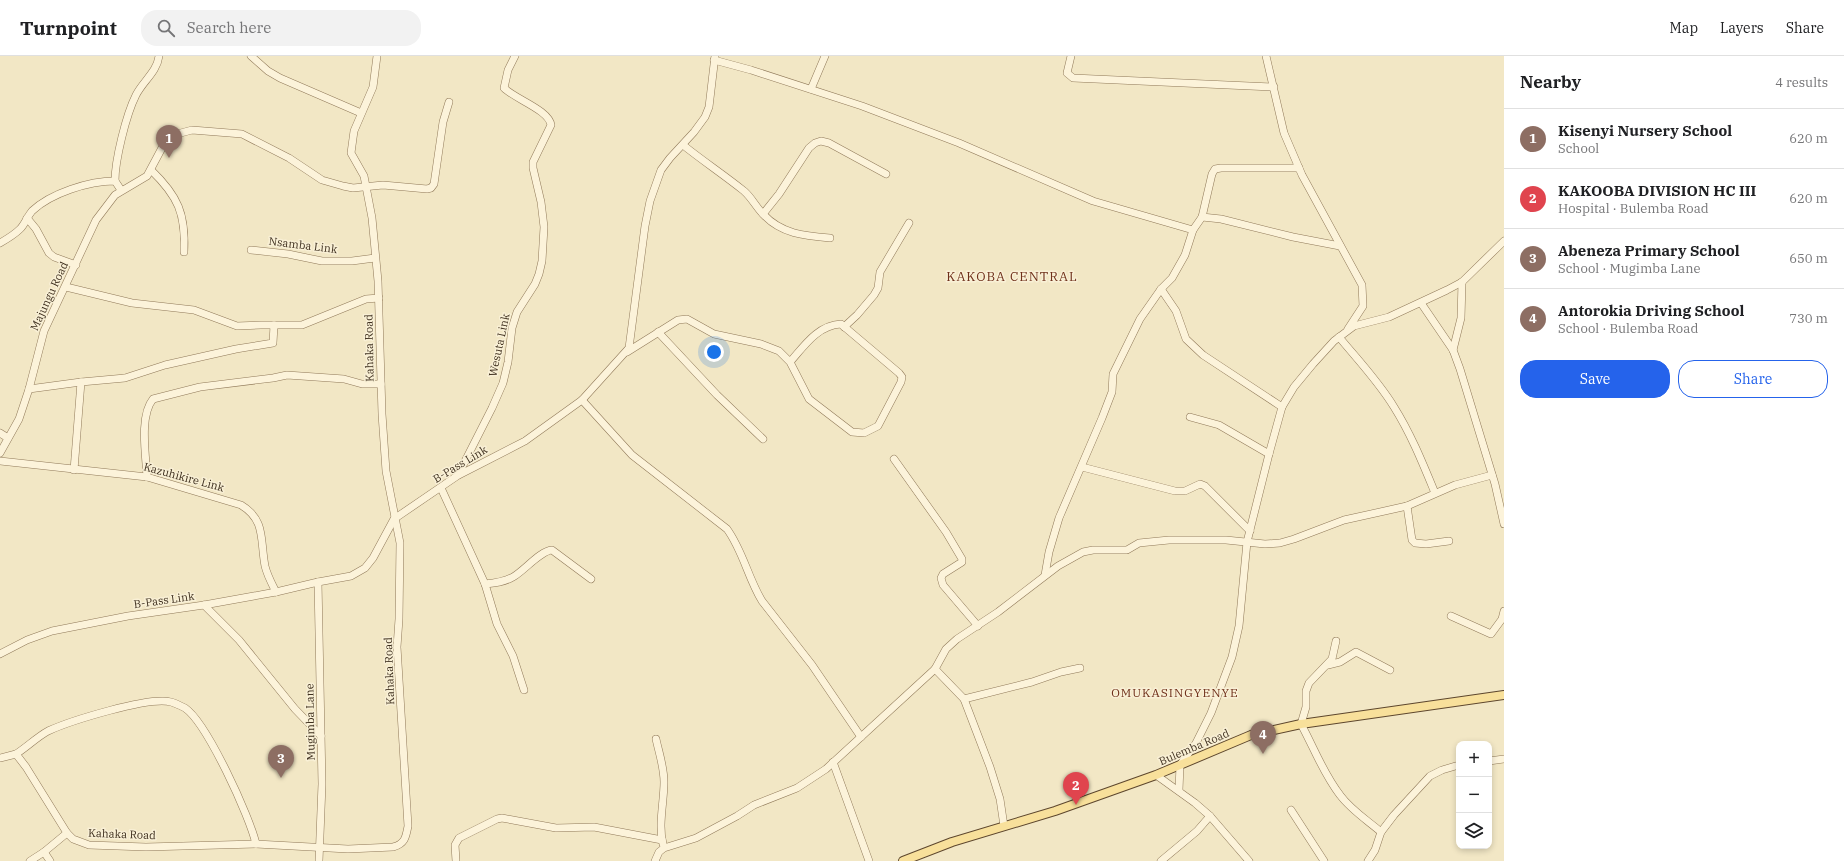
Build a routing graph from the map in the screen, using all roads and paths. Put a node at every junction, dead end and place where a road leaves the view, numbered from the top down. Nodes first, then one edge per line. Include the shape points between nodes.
1 (159, 56) edge
2 (251, 56) edge
3 (377, 56) edge
4 (516, 56) edge
5 (825, 56) edge
6 (1071, 56) edge
7 (1266, 56) edge
8 (714, 58) edge
9 (1274, 87) junction
10 (811, 88) junction
11 (449, 102) dead end
12 (361, 113) junction
13 (683, 145) junction
14 (1300, 168) junction
15 (151, 170) junction
16 (886, 174) dead end
17 (115, 181) junction
18 (367, 186) junction
19 (121, 190) junction
20 (763, 214) junction
21 (1202, 217) junction
22 (27, 218) junction
23 (909, 223) dead end
24 (1193, 230) junction
25 (830, 238) dead end
26 (1504, 241) edge
27 (0, 243) edge
28 (1340, 246) junction
29 (1501, 248) edge
30 (251, 250) dead end
31 (184, 252) dead end
32 (375, 258) junction
33 (76, 265) junction
34 (1462, 282) junction
35 (66, 286) junction
36 (1161, 289) junction
37 (379, 298) junction
38 (1421, 303) junction
39 (274, 325) junction
40 (844, 327) junction
41 (658, 332) junction
42 (1342, 336) junction
43 (1453, 350) junction
44 (626, 352) junction
45 (790, 362) junction
46 (81, 382) junction
47 (381, 384) junction
48 (29, 389) junction
49 (582, 400) junction
50 (1282, 407) junction
51 (1190, 417) dead end
52 (0, 433) edge
53 (8, 438) junction
54 (763, 439) dead end
55 (0, 453) edge
56 (1268, 454) junction
57 (894, 459) dead end
58 (0, 462) edge
59 (1082, 467) junction
60 (74, 470) junction
61 (1492, 475) junction
62 (457, 476) junction
63 (147, 477) junction
64 (441, 488) junction
65 (1435, 493) junction
66 (1407, 506) junction
67 (394, 519) junction
68 (1504, 524) edge
69 (1250, 531) junction
70 (1449, 541) dead end
71 (1247, 542) junction
72 (1045, 575) junction
73 (590, 579) dead end
74 (318, 582) junction
75 (485, 584) junction
76 (276, 592) junction
77 (204, 605) junction
78 (1504, 611) edge
79 (1451, 616) dead end
80 (978, 626) junction
81 (1336, 641) dead end
82 (0, 654) edge
83 (1328, 665) junction
84 (1080, 668) dead end
85 (935, 669) junction
86 (1390, 670) dead end
87 (524, 690) dead end
88 (1504, 695) edge
89 (964, 699) junction
90 (1301, 724) junction
91 (321, 736) junction
92 (862, 736) junction
93 (656, 739) dead end
94 (16, 754) junction
95 (0, 758) edge
96 (1504, 759) edge
97 (1492, 761) edge
98 (833, 762) junction
99 (1180, 765) junction
100 (1456, 766) edge
101 (1156, 775) junction
102 (1179, 790) junction
103 (1291, 810) dead end
104 (1210, 816) junction
105 (1004, 826) junction
106 (1381, 832) junction
107 (67, 833) junction
108 (662, 840) junction
109 (256, 844) junction
110 (320, 847) junction
111 (664, 848) junction
112 (44, 852) junction
113 (30, 861) edge
114 (50, 861) edge
115 (319, 861) edge
116 (456, 861) edge
117 (655, 861) edge
118 (869, 861) edge
119 (902, 861) edge
120 (1161, 861) edge
121 (1249, 861) edge
122 (1324, 861) edge
123 (1368, 861) edge

1 - 17 street via 155,70 136,95 119,152
2 - 12 street via 280,78
3 - 12 street, Kahaka Road via 373,87
4 - 62 street, Wesuta Link via 508,70 504,88 542,112 548,117 551,125 533,162 544,227 542,261 535,284 517,312 503,383
5 - 10 street
6 - 9 street via 1067,73 1073,78
7 - 9 street
8 - 10 street
8 - 13 street, B-Pass Link via 709,107 705,117
9 - 14 street via 1284,133
10 - 24 street via 959,143 1094,201
11 - 18 street via 443,122 432,188
12 - 18 street, Kahaka Road via 354,131 351,153
13 - 20 street via 746,193
13 - 44 street, B-Pass Link via 660,170 650,201 631,339
14 - 21 street via 1215,169
14 - 28 street
15 - 18 street via 163,146 177,134 192,130 232,132 278,152 322,180 353,188
15 - 19 street, Majungu Road via 140,180
15 - 31 street via 167,185 178,206 184,227
16 - 20 street via 821,141 815,143 800,160
17 - 19 street
17 - 22 street via 94,182 74,188 39,207
18 - 32 street, Kahaka Road
19 - 33 street, Majungu Road via 96,220
20 - 25 street via 775,224 800,236
21 - 24 street
21 - 28 street
22 - 27 street via 20,230
22 - 33 street via 49,253
23 - 40 street via 880,272 878,288
24 - 36 street via 1185,255 1172,278
26 - 29 street
28 - 42 street via 1364,293 1363,306
29 - 34 street
30 - 32 street, Nsamba Link via 322,261
32 - 37 street, Kahaka Road
33 - 35 street, Majungu Road
34 - 38 street
34 - 43 street via 1461,318
35 - 39 street via 132,303 194,310 237,326
35 - 48 street, Majungu Road via 44,331
36 - 50 street via 1176,311 1186,339 1198,350
36 - 59 street via 1140,319 1113,374 1112,392
37 - 39 street via 366,299 302,325
37 - 47 street, Kahaka Road
38 - 42 street via 1389,317 1358,324
38 - 43 street
39 - 46 street via 273,343 165,365 125,378
40 - 45 street via 841,324 835,325 810,338
40 - 45 street via 902,377 878,426 872,430 852,432 814,403 804,391
41 - 44 street
41 - 45 street via 678,320 687,319 714,334 772,347 786,356
41 - 54 street via 717,395
42 - 50 street via 1305,374
42 - 65 street via 1394,406
43 - 61 street
44 - 49 street, B-Pass Link
46 - 48 street
46 - 60 street
47 - 63 street via 287,375 200,386 153,399 144,426
47 - 67 street, Kahaka Road via 386,471
48 - 53 street, Majungu Road via 19,419
49 - 62 street, B-Pass Link via 525,441
49 - 92 street via 632,455 728,529 737,542 756,592
50 - 56 street
51 - 56 street via 1219,425
52 - 53 street
53 - 55 street, Majungu Road
56 - 69 street
57 - 80 street via 962,559 962,562 943,574 941,581
58 - 60 street, Kazuhikire Link
59 - 69 street via 1175,491 1186,491 1200,484
59 - 72 street via 1059,518
60 - 63 street, Kazuhikire Link
61 - 65 street
61 - 68 street
62 - 64 street, B-Pass Link
63 - 76 street, Kazuhikire Link via 241,505 251,511 260,530 266,570
64 - 67 street, B-Pass Link
64 - 75 street
65 - 66 street
66 - 70 street via 1412,540 1415,543
66 - 71 street via 1344,520 1294,540 1265,544
67 - 74 street, B-Pass Link via 365,568 351,576
67 - 110 street, Kahaka Road via 400,543 397,647 408,826 406,838 400,845 393,847
69 - 71 street
71 - 72 street via 1169,540 1139,543 1127,550 1093,550 1073,556
71 - 99 street via 1239,626 1232,657 1196,743
72 - 80 street via 1034,586
73 - 75 street via 552,550 508,580
74 - 76 street, B-Pass Link
74 - 91 street, Mugimba Lane
75 - 87 street via 497,624 513,656
76 - 77 street, B-Pass Link
77 - 82 street, B-Pass Link via 52,631
77 - 91 street via 239,640 295,709
78 - 79 street via 1491,634
80 - 85 street via 946,649
81 - 83 street
83 - 86 street via 1340,662 1356,652
83 - 90 street via 1309,683
84 - 89 street
85 - 89 street
85 - 92 street
88 - 90 main road, Bulemba Road
89 - 105 street via 990,767 1000,799
90 - 99 main road, Bulemba Road via 1251,735
90 - 106 street via 1323,769 1340,796
91 - 110 street, Mugimba Lane
92 - 98 street
93 - 108 street via 664,781
94 - 95 street
94 - 107 street, Kahaka Road
94 - 109 street via 47,732 64,724 141,703 157,700 172,702 186,708 200,725 227,773 253,829
96 - 97 street
98 - 111 street via 797,788 754,805 696,838
98 - 118 street
99 - 101 main road, Bulemba Road
99 - 102 street
100 - 106 street via 1430,776
101 - 102 street
101 - 105 main road, Bulemba Road
102 - 104 street
103 - 122 street
104 - 120 street
104 - 121 street
105 - 119 main road, Bulemba Road
106 - 123 street
107 - 109 street, Kahaka Road via 89,845 146,847
107 - 112 street
108 - 111 street
108 - 116 street via 594,827 556,828 497,819 459,838 455,845
109 - 110 street, Kahaka Road
110 - 115 street, Mugimba Lane
111 - 117 street
112 - 113 street
112 - 114 street

